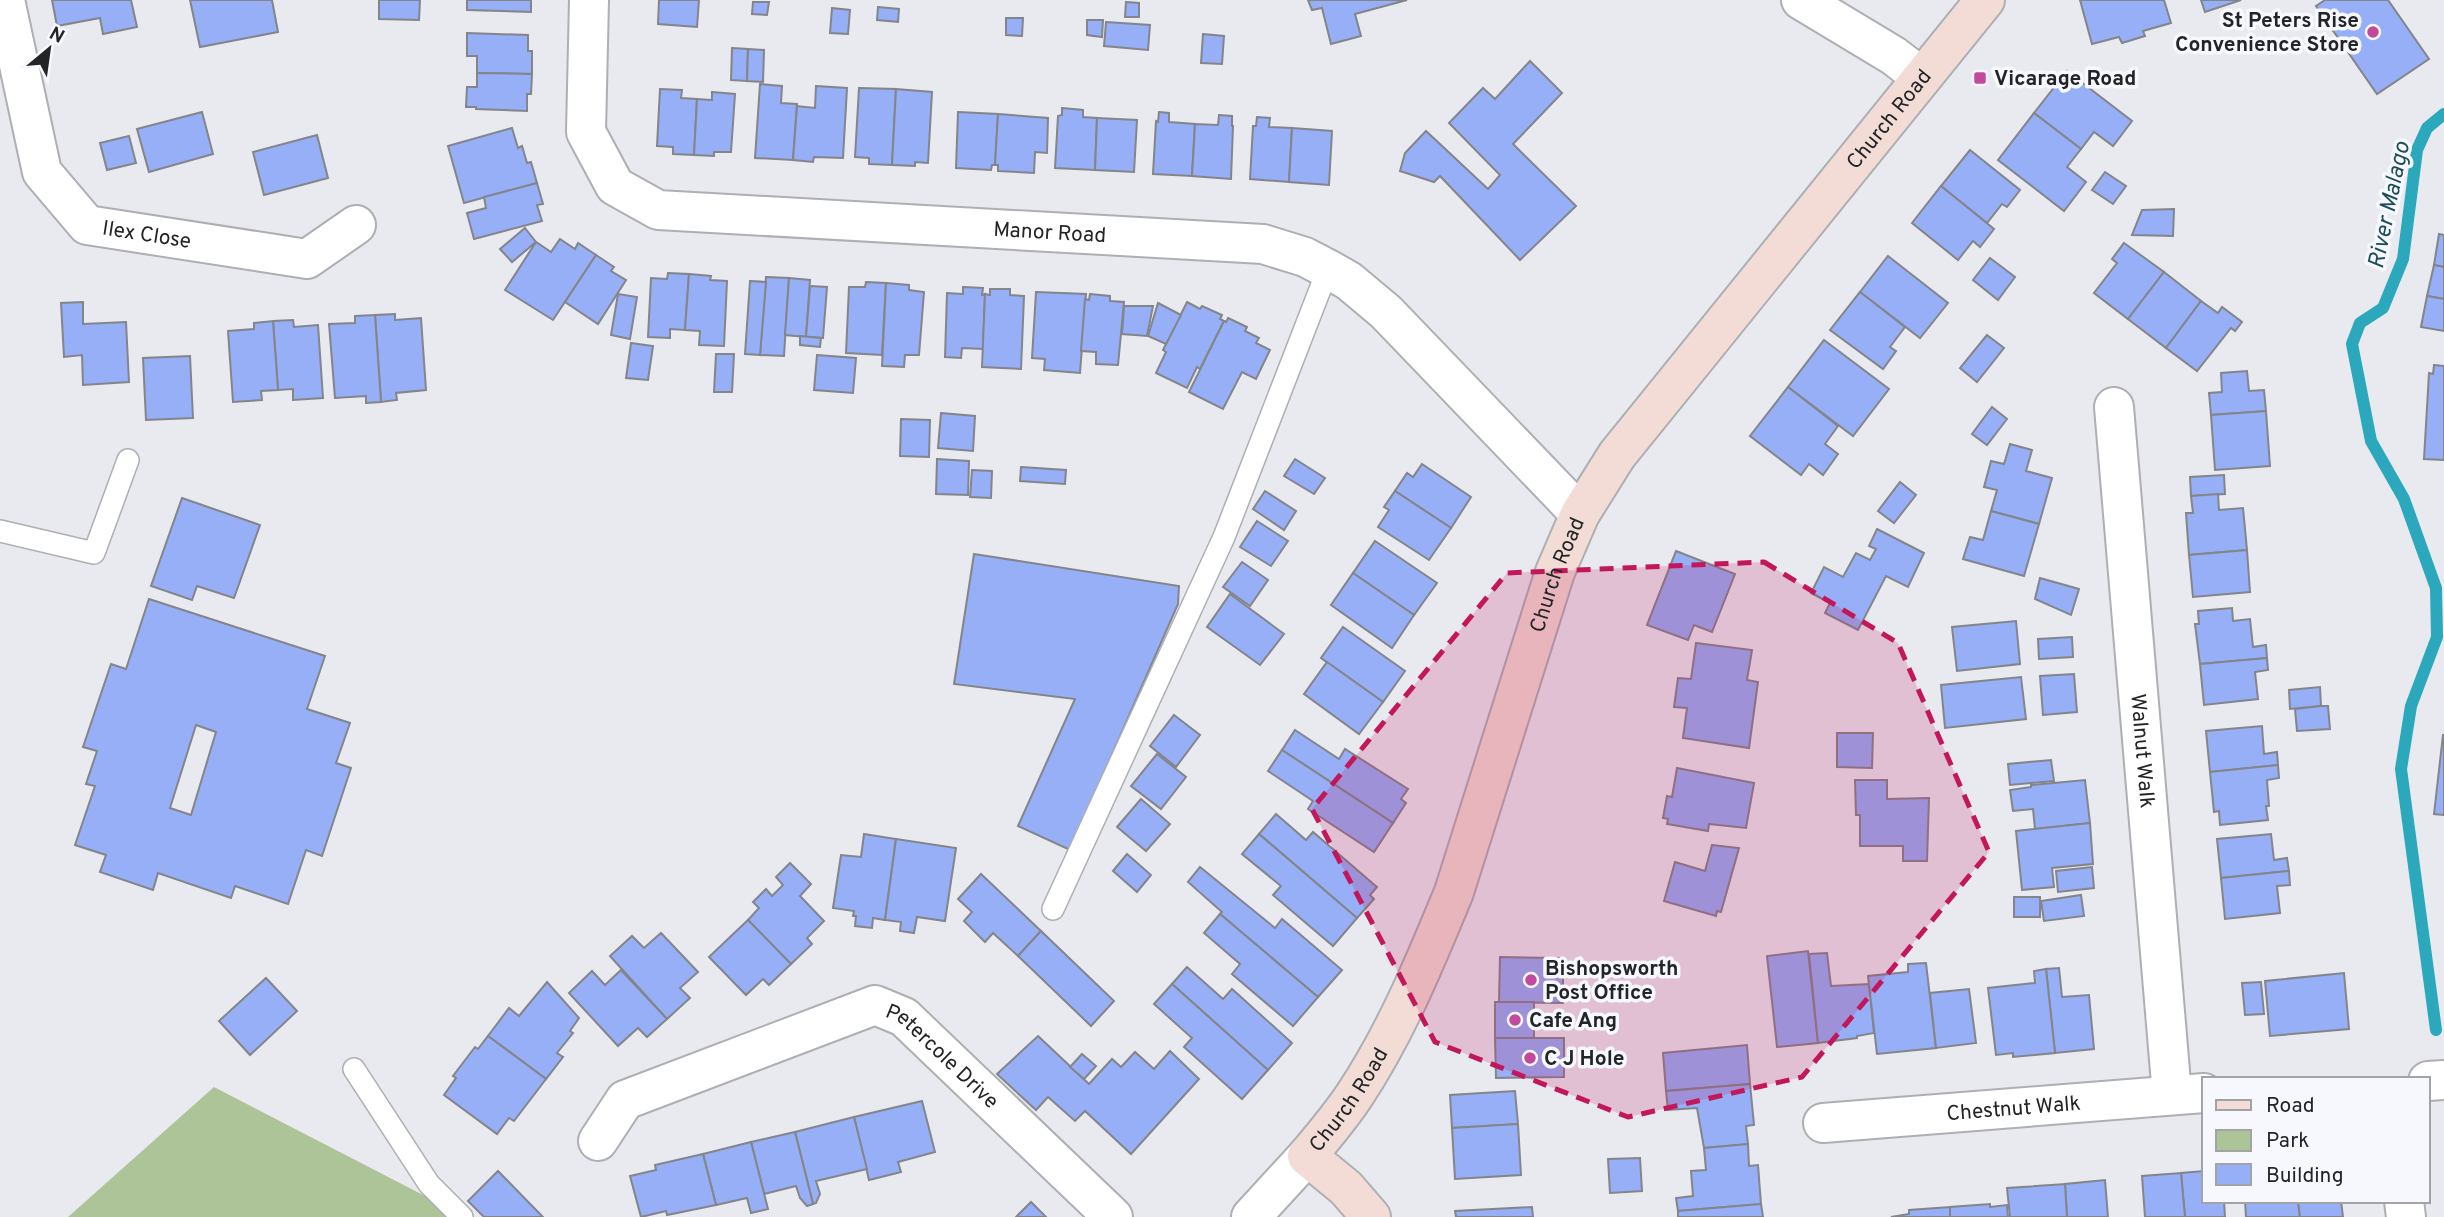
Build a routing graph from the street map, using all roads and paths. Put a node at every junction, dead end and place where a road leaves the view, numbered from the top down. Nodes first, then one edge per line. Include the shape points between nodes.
1 (5, 0) edge
2 (589, 0) edge
3 (1801, 0) edge
4 (1985, 0) edge
5 (1921, 77) junction
6 (356, 225) dead end
7 (1328, 270) junction
8 (2114, 407) dead end
9 (128, 460) dead end
10 (1580, 514) junction
11 (0, 531) edge
12 (1053, 909) dead end
13 (354, 1069) dead end
14 (2188, 1094) edge
15 (1824, 1123) dead end
16 (597, 1141) dead end
17 (1307, 1156) junction
18 (462, 1217) edge
19 (1113, 1217) edge
20 (1251, 1217) edge
21 (1371, 1217) edge

1 - 6 street, Ilex Close via 42,172 87,225 307,259
2 - 7 street, Manor Road via 586,132 615,186 658,209 1263,244 1305,257
3 - 5 street
4 - 5 street, Church Road
5 - 10 street, Church Road via 1617,455
7 - 10 street, Manor Road via 1386,312
7 - 12 lane via 1224,537
8 - 14 street, Walnut Walk
9 - 11 lane via 94,553
10 - 17 street, Church Road via 1555,572 1454,892 1433,943 1366,1076
13 - 18 lane via 429,1184
14 - 15 street, Chestnut Walk
16 - 19 street, Petercole Drive via 625,1100 875,1004 904,1017
17 - 20 street, Church Road
17 - 21 street via 1346,1188

